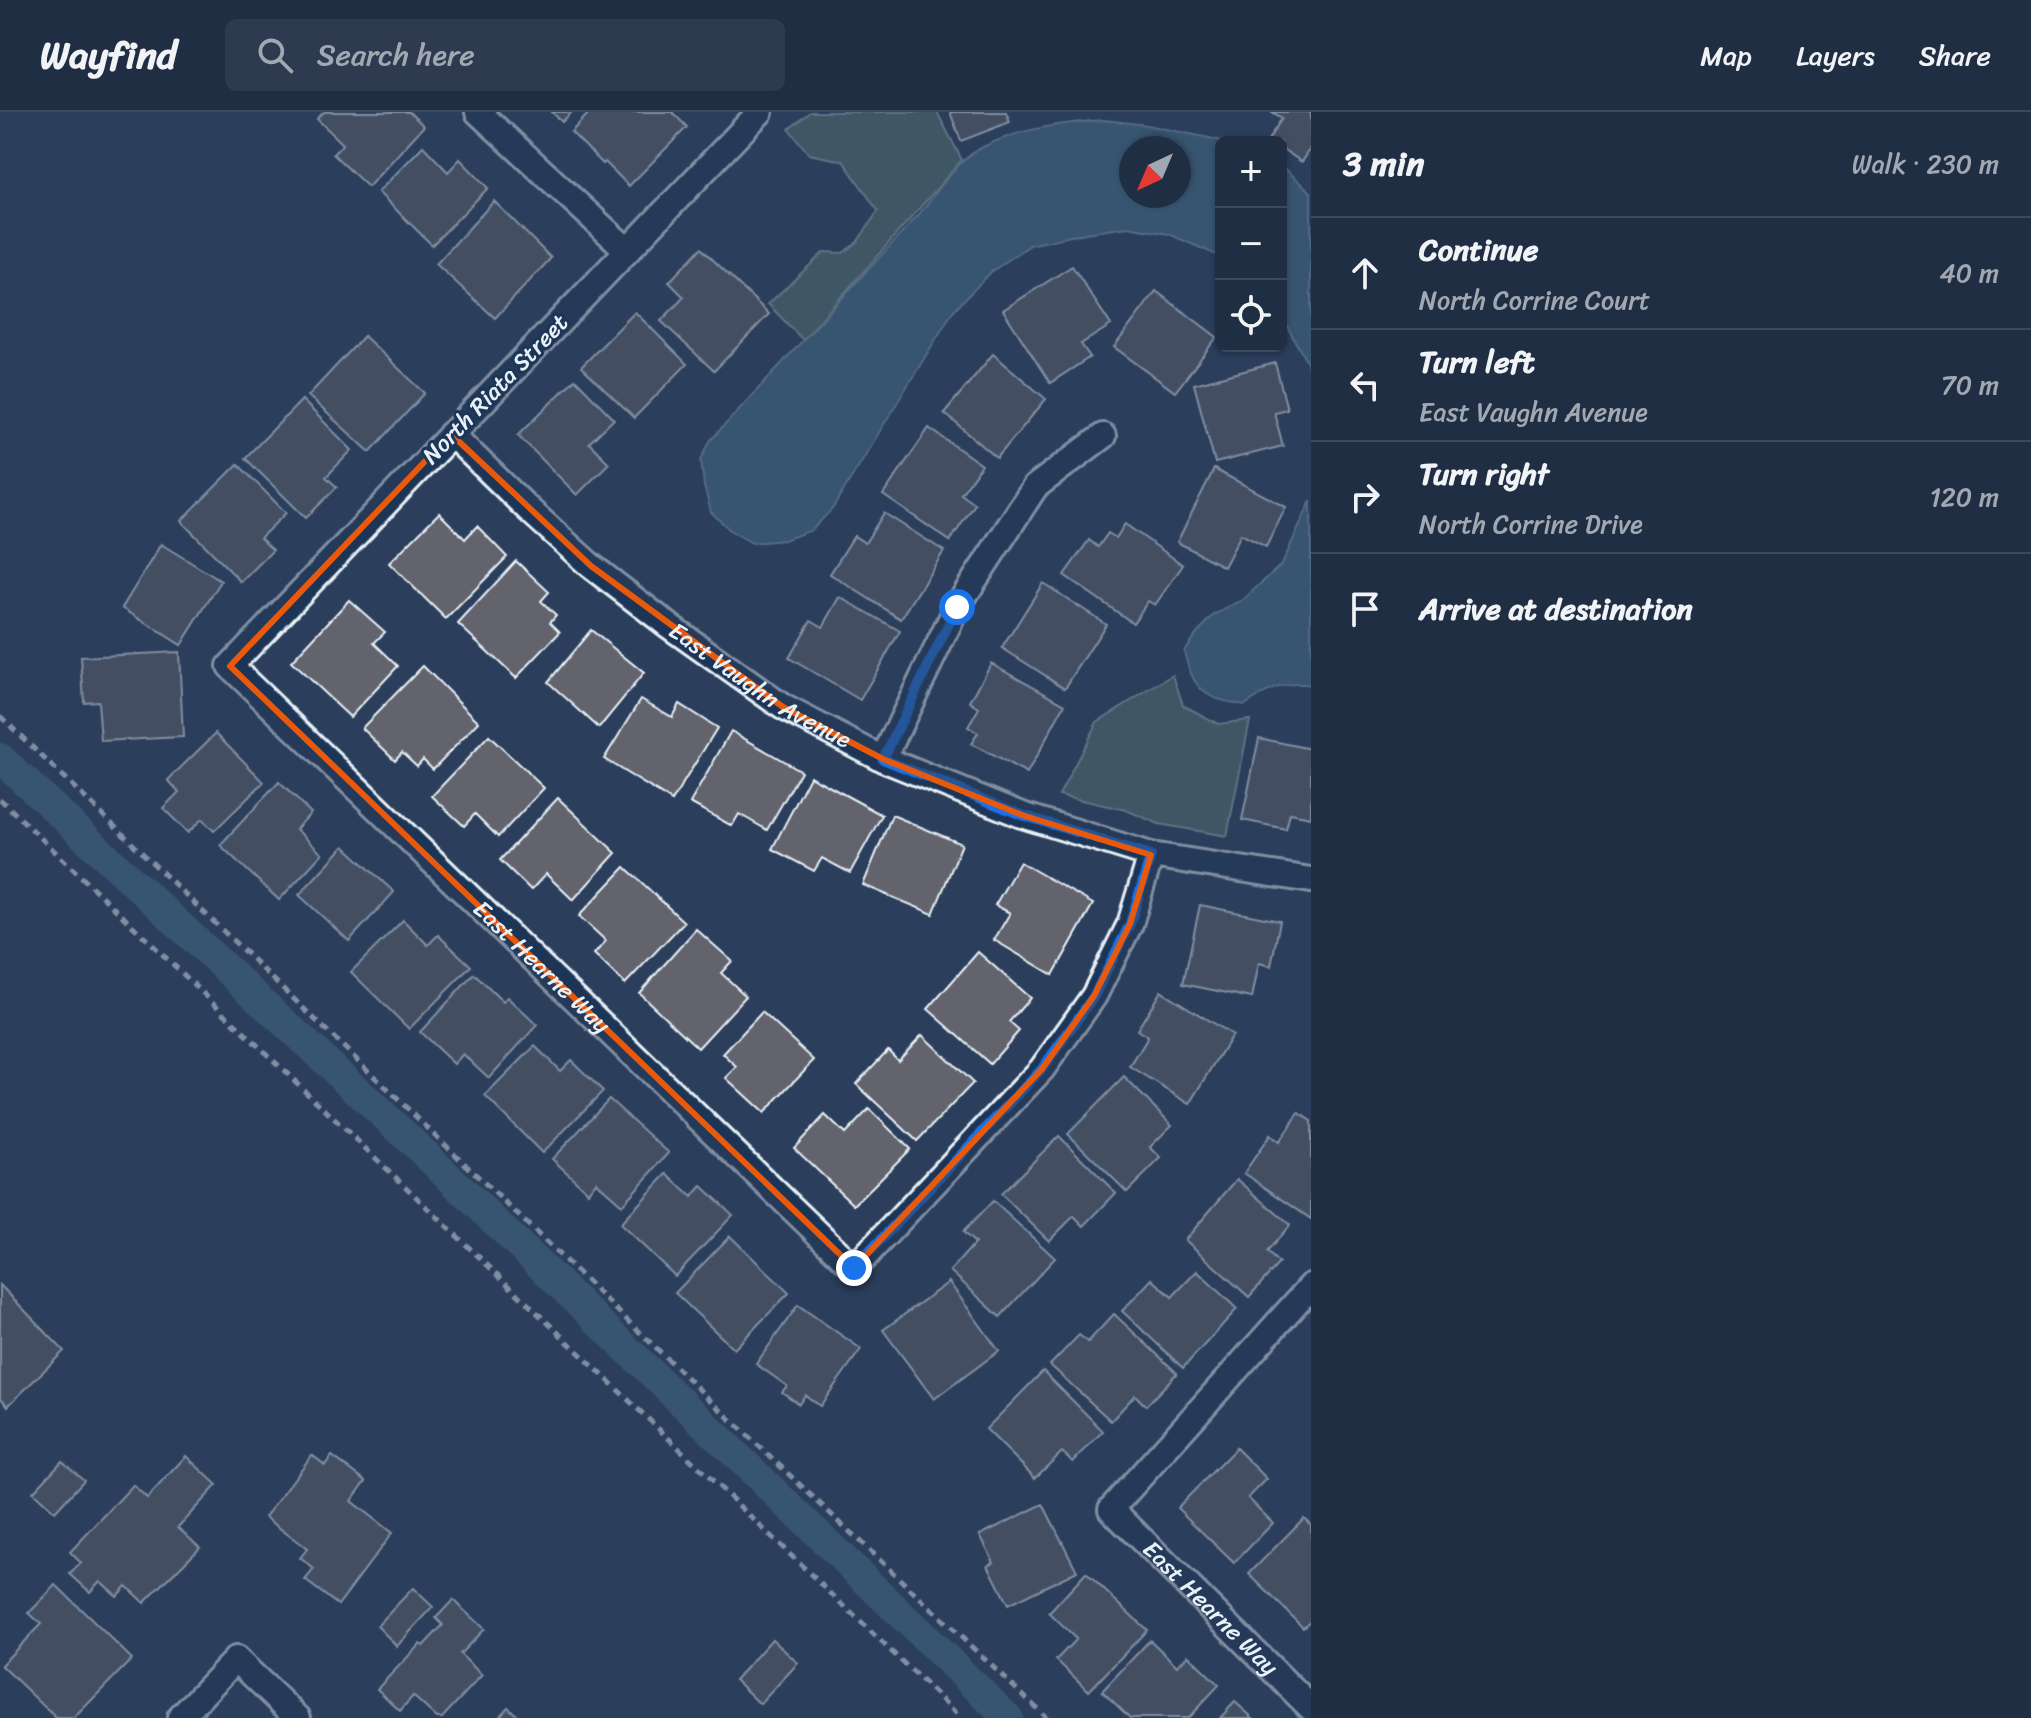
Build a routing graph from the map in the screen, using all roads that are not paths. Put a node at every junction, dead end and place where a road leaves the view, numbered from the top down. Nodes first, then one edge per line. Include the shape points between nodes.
1 (478, 112) edge
2 (760, 112) edge
3 (627, 250) junction
4 (451, 434) junction
5 (1103, 436) dead end
6 (230, 666) joint
7 (883, 759) junction
8 (1151, 855) junction
9 (1311, 880) edge
10 (1311, 1286) edge
11 (1311, 1708) edge
12 (180, 1718) edge
13 (298, 1718) edge

1 - 3 street
2 - 3 street, North Riata Street
3 - 4 street, North Riata Street
4 - 6 street, North Riata Street
4 - 7 street, East Vaughn Avenue via 591,566 668,625 783,707
5 - 7 street via 1035,487 957,607
6 - 8 street, East Hearne Way via 854,1268 1042,1069 1094,996 1130,924
7 - 8 street, East Vaughn Avenue via 1022,815
8 - 9 street, East Vaughn Avenue
10 - 11 street, East Hearne Way via 1111,1509
12 - 13 street via 236,1659

